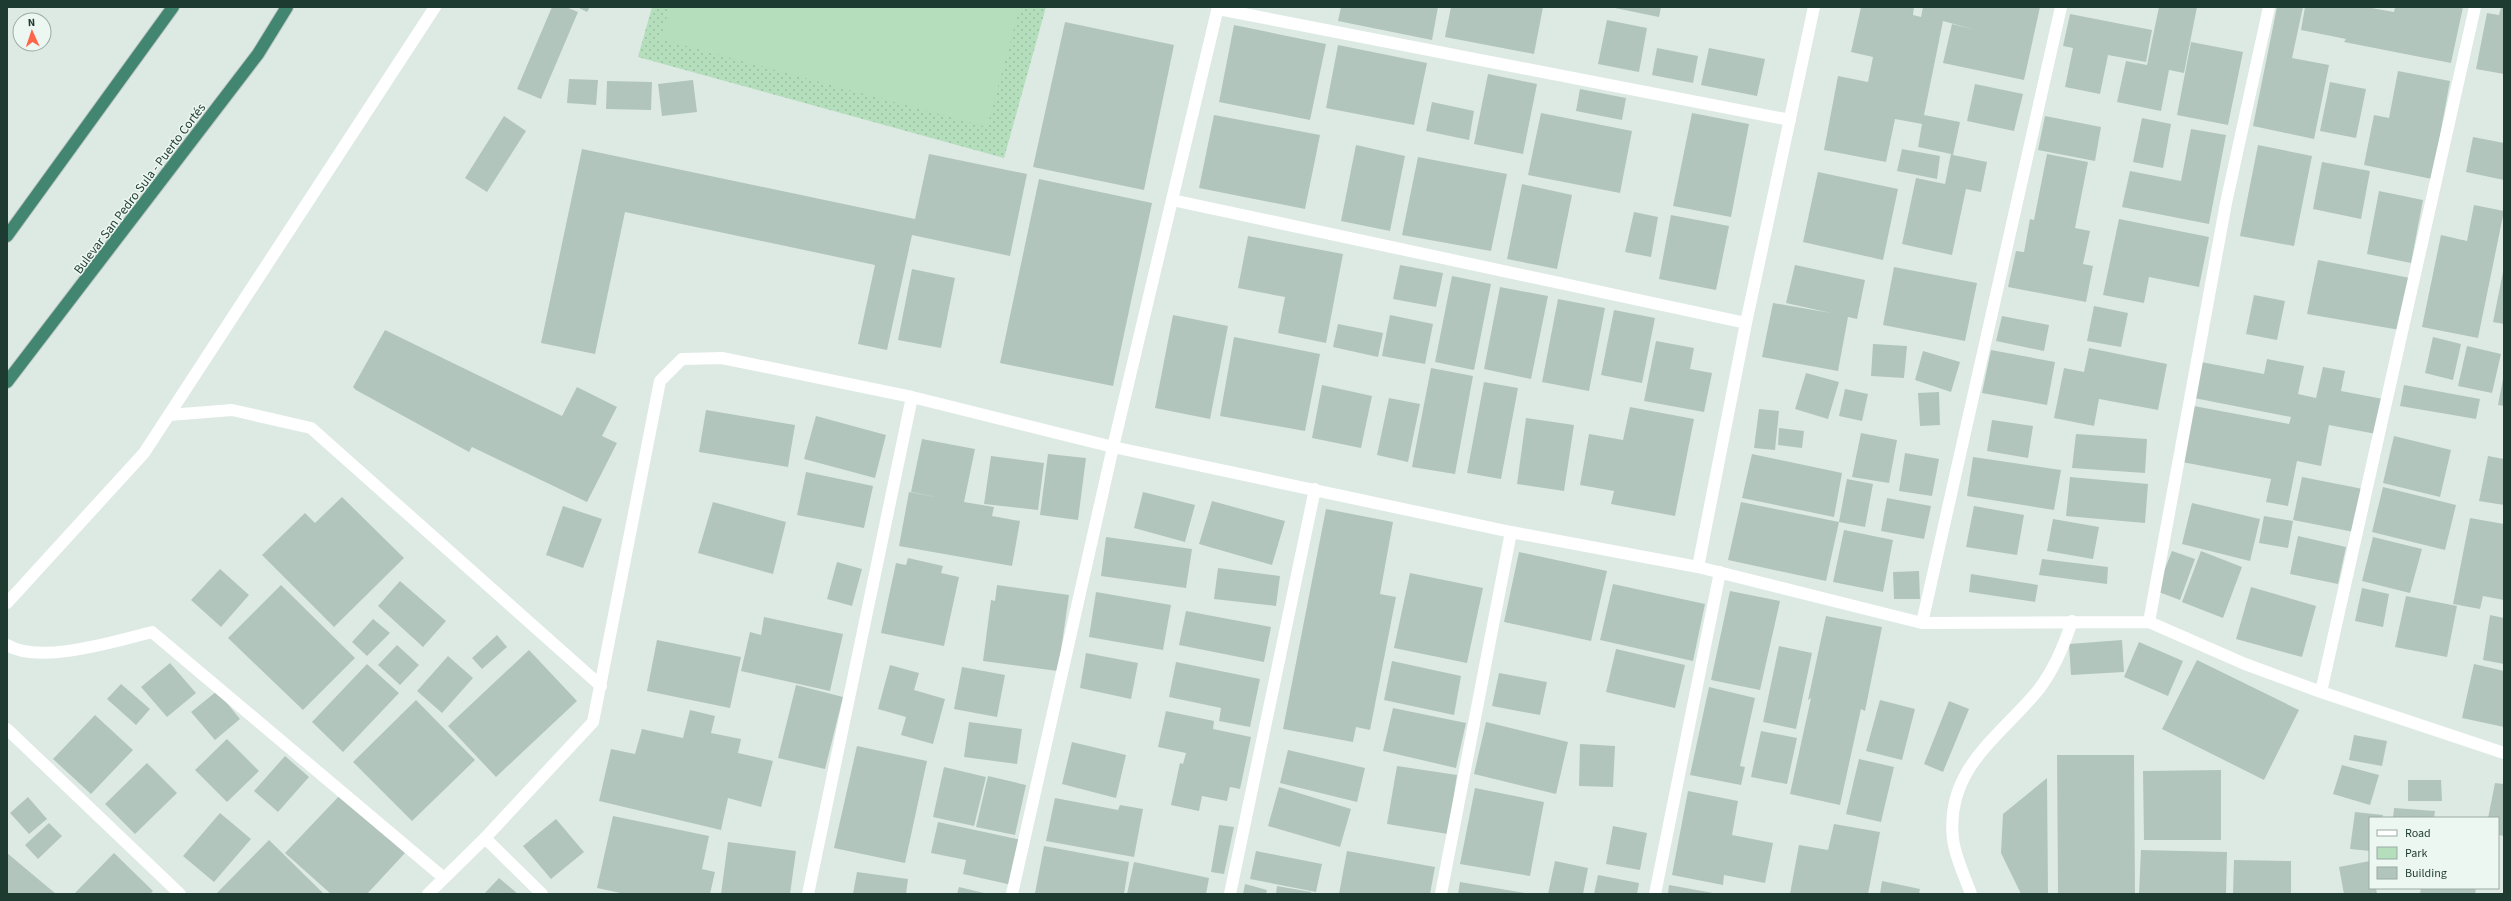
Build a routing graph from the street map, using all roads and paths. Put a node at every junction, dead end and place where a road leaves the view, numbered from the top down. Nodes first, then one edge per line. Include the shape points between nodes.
1 (173, 7) edge
2 (287, 7) edge
3 (435, 7) edge
4 (1814, 7) edge
5 (2061, 7) edge
6 (2269, 7) edge
7 (2475, 7) edge
8 (1218, 8) edge
9 (1790, 120) junction
10 (1172, 200) junction
11 (7, 236) edge
12 (1746, 323) junction
13 (7, 382) edge
14 (912, 398) junction
15 (169, 415) junction
16 (1113, 447) junction
17 (1315, 489) junction
18 (1511, 532) junction
19 (1698, 567) junction
20 (1720, 572) junction
21 (7, 603) edge
22 (2072, 621) junction
23 (2149, 622) junction
24 (1922, 623) junction
25 (7, 645) edge
26 (601, 686) junction
27 (2321, 692) junction
28 (7, 729) edge
29 (2504, 753) edge
30 (485, 838) junction
31 (444, 878) junction
32 (180, 894) edge
33 (428, 894) edge
34 (542, 894) edge
35 (808, 894) edge
36 (1012, 894) edge
37 (1230, 894) edge
38 (1440, 894) edge
39 (1655, 894) edge
40 (1971, 894) edge

1 - 11 highway
2 - 13 highway, Bulevar San Pedro Sula - Puerto Cortés via 258,54
3 - 15 street
4 - 9 street
5 - 24 street
6 - 23 street via 2226,203
7 - 27 street
8 - 9 street
8 - 10 street
9 - 12 street
10 - 12 street
10 - 16 street
12 - 19 street
14 - 16 street
14 - 26 street via 722,358 682,359 660,381
14 - 35 street
15 - 21 street via 144,453
15 - 26 street via 232,410 310,428
16 - 17 street
16 - 36 street
17 - 18 street
17 - 37 street
18 - 19 street
18 - 38 street
19 - 20 street
20 - 24 street
20 - 39 street
22 - 23 street
22 - 24 street
22 - 40 street via 2060,658 2038,689 1977,754 1954,798 1953,840
23 - 27 street via 2245,664
25 - 31 street via 16,650 56,653 152,632
26 - 30 street via 593,722
27 - 29 street
28 - 32 street
30 - 31 street
30 - 34 street
31 - 33 street

